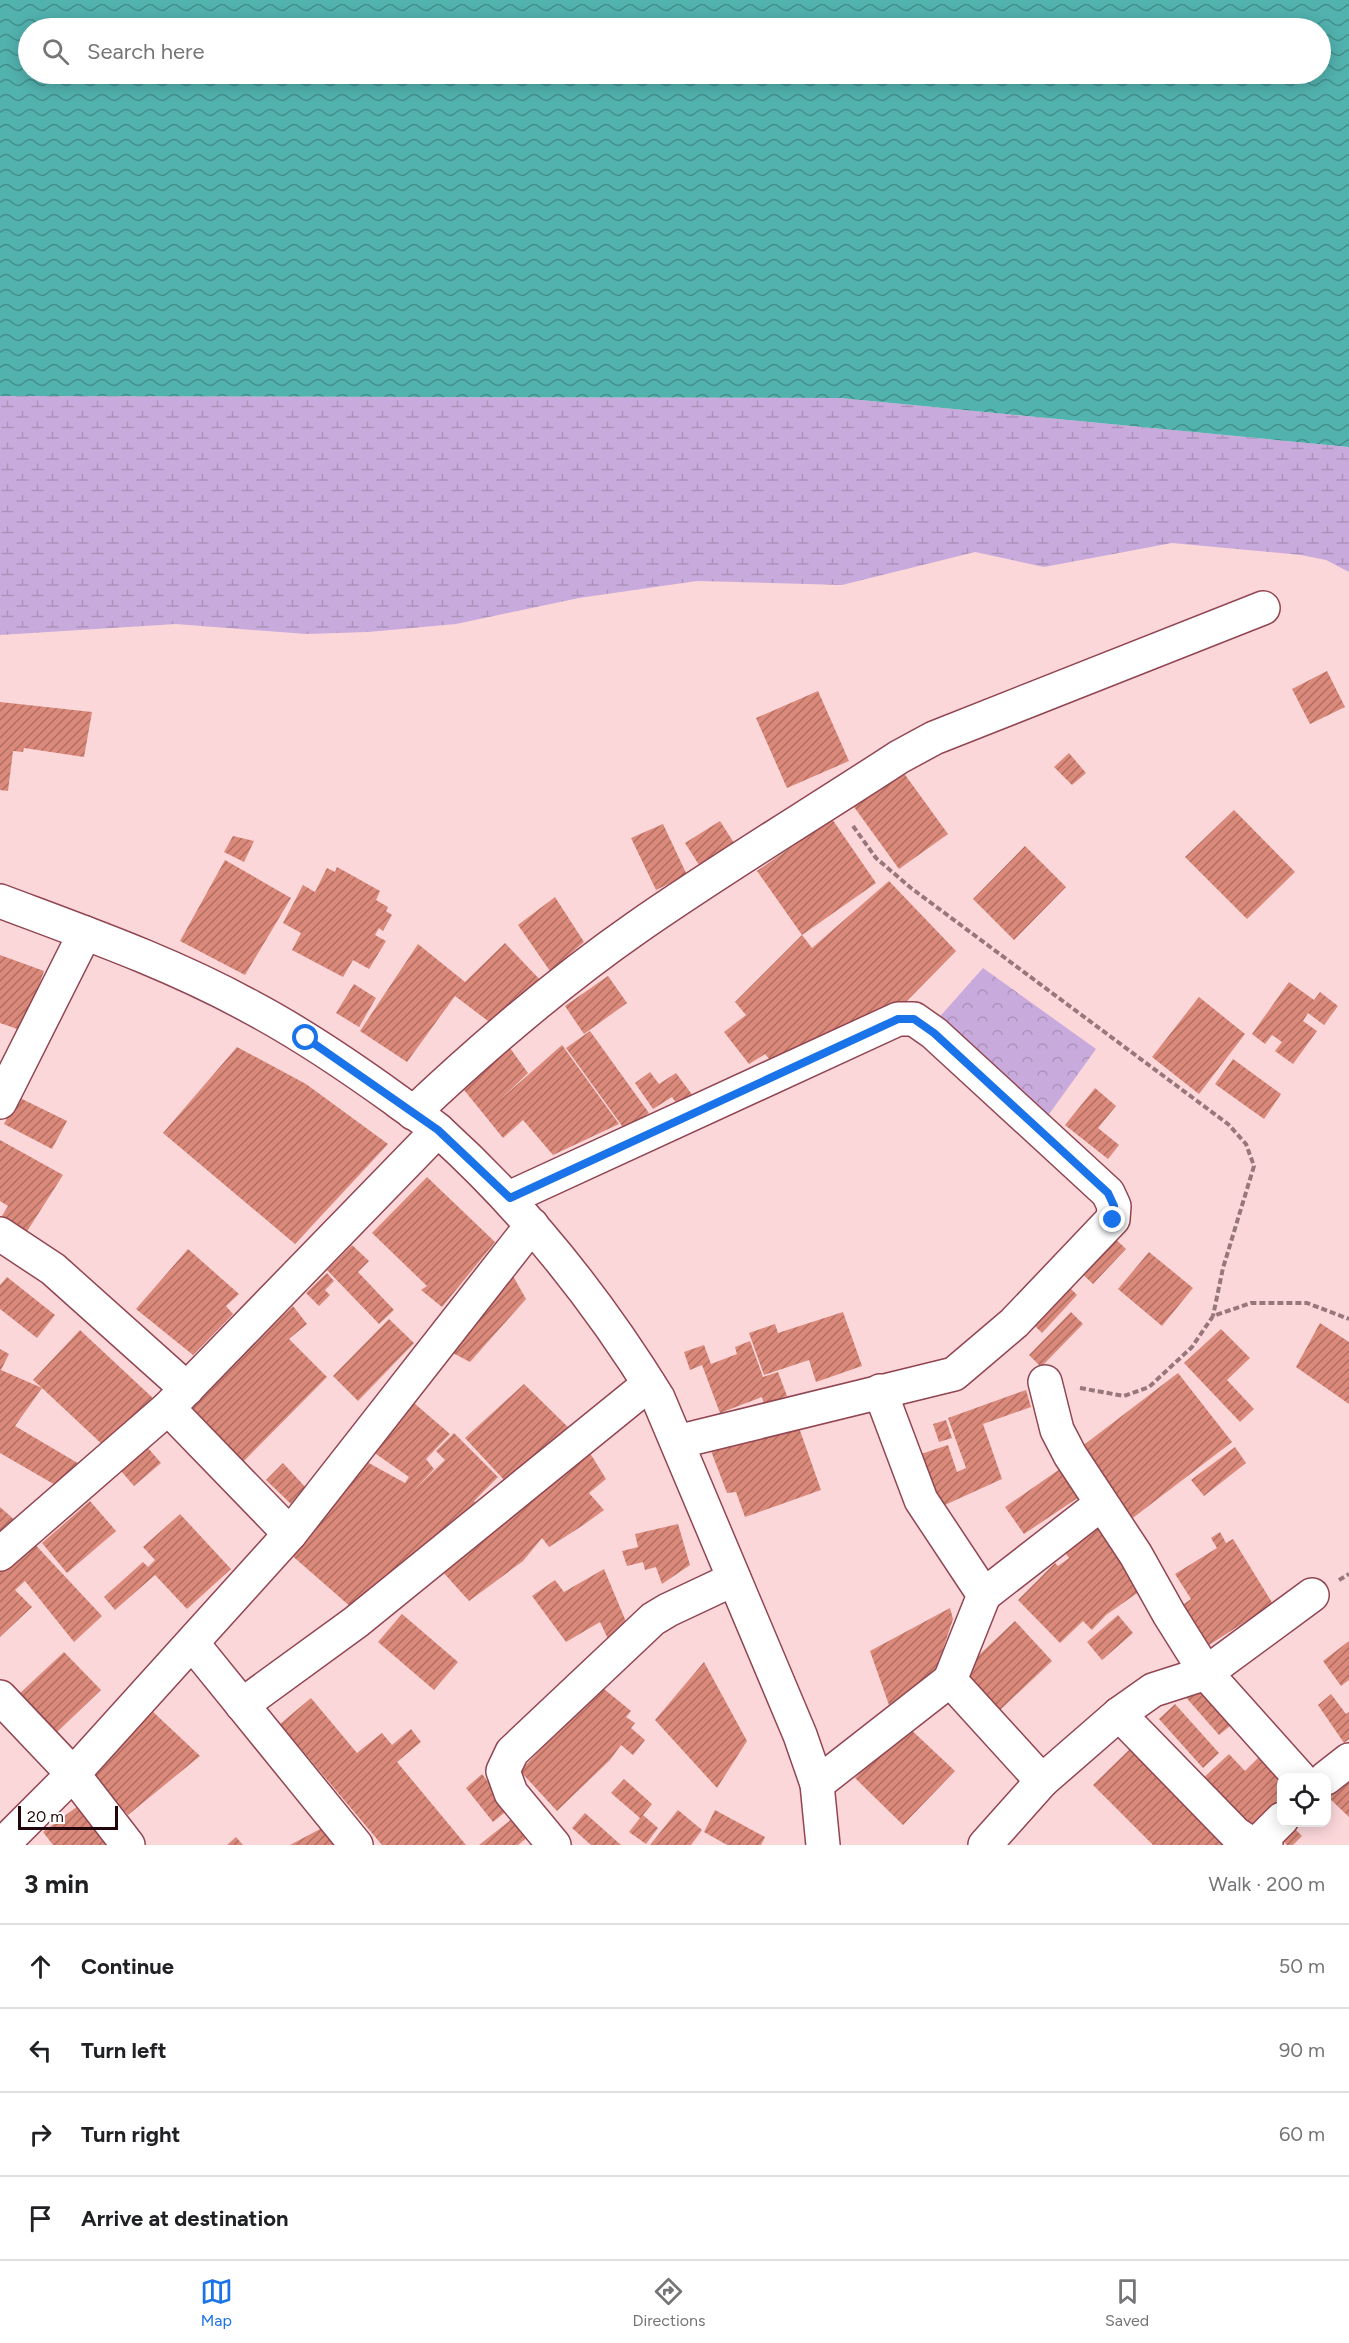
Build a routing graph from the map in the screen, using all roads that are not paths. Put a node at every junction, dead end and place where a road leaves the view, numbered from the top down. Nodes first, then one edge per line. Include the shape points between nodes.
1 (1263, 608) dead end
2 (0, 901) edge
3 (85, 933) junction
4 (0, 1102) edge
5 (425, 1121) junction
6 (510, 1198) junction
7 (532, 1225) junction
8 (0, 1234) edge
9 (1045, 1382) road end
10 (649, 1384) junction
11 (880, 1391) junction
12 (177, 1399) junction
13 (677, 1442) junction
14 (1101, 1504) junction
15 (290, 1534) junction
16 (0, 1554) edge
17 (734, 1580) junction
18 (984, 1595) junction
19 (1312, 1595) dead end
20 (192, 1643) junction
21 (1206, 1673) junction
22 (950, 1680) junction
23 (0, 1697) edge
24 (242, 1705) junction
25 (1119, 1714) junction
26 (1349, 1760) edge
27 (73, 1773) junction
28 (1296, 1773) edge
29 (1331, 1774) edge
30 (1042, 1781) junction
31 (817, 1784) junction
32 (1269, 1835) edge
33 (2, 1845) edge
34 (128, 1845) edge
35 (356, 1845) edge
36 (554, 1845) edge
37 (823, 1845) edge
38 (985, 1845) edge

1 - 5 street via 934,738 899,757 627,935 554,990 454,1075
2 - 3 street
3 - 4 street
3 - 5 street via 175,969 249,1006 315,1044
5 - 6 street
5 - 12 street
6 - 7 street
6 - 11 street via 898,1019 914,1019 1108,1193 1114,1206 1113,1220 1014,1323 954,1374
7 - 10 street via 626,1347
7 - 15 street
8 - 12 street via 53,1269
9 - 14 street via 1057,1430
10 - 13 street
10 - 24 street via 356,1622
11 - 13 street
11 - 18 street via 921,1500
12 - 15 street
12 - 16 street
13 - 17 street
14 - 18 street
14 - 21 street
15 - 20 street
17 - 31 street
17 - 36 street via 653,1619 512,1752 503,1771 511,1793
18 - 22 street
19 - 21 street
20 - 24 street
20 - 27 street
21 - 25 street via 1153,1690
21 - 28 street
22 - 30 street
22 - 31 street
23 - 27 street
24 - 35 street
25 - 30 street
25 - 32 street via 1236,1834 1250,1843
26 - 29 street
27 - 33 street
27 - 34 street
30 - 38 street
31 - 37 street

